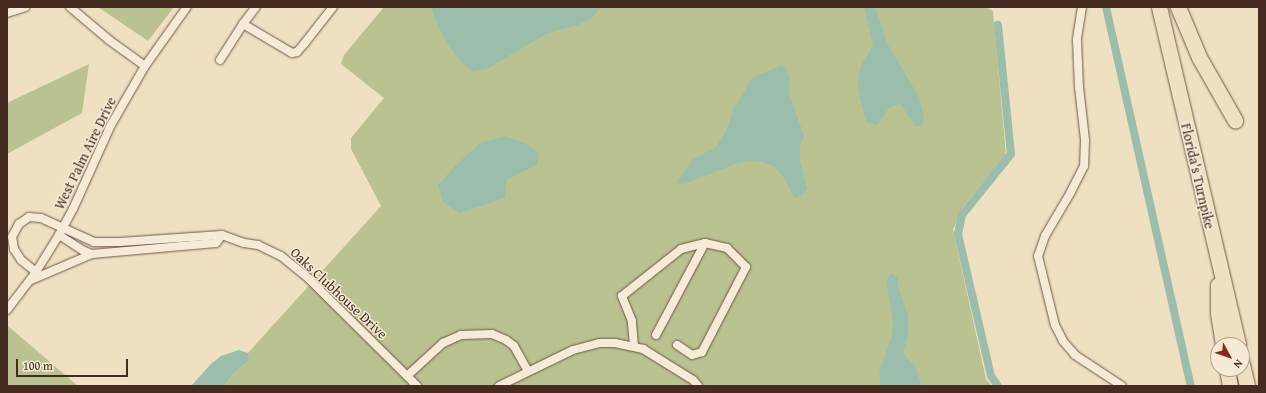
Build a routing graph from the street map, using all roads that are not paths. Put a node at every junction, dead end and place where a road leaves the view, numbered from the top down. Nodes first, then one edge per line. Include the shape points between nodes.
1 (25, 7) edge
2 (70, 7) edge
3 (187, 7) edge
4 (256, 7) edge
5 (333, 7) edge
6 (1082, 7) edge
7 (1159, 7) edge
8 (1178, 7) edge
9 (7, 13) edge
10 (243, 24) junction
11 (220, 60) dead end
12 (145, 66) junction
13 (1235, 120) dead end
14 (63, 227) junction
15 (222, 234) junction
16 (59, 235) junction
17 (705, 243) junction
18 (92, 254) junction
19 (1218, 264) junction
20 (36, 272) junction
21 (30, 281) junction
22 (7, 310) edge
23 (656, 335) dead end
24 (1222, 337) edge
25 (1236, 337) edge
26 (677, 345) dead end
27 (634, 346) junction
28 (528, 371) junction
29 (407, 376) junction
30 (417, 386) edge
31 (499, 386) edge
32 (698, 386) edge
33 (1122, 386) edge

1 - 9 street
2 - 12 street
3 - 12 street, West Palm Aire Drive
4 - 10 street
5 - 10 street via 297,52 292,53
6 - 33 street via 1077,40 1085,140 1084,166 1045,236 1038,256 1054,325 1063,341 1075,355
7 - 19 highway, Florida's Turnpike
8 - 13 highway via 1199,57
10 - 11 street
12 - 14 street, West Palm Aire Drive via 111,125
14 - 15 street, Oaks Clubhouse Drive via 94,242
14 - 16 street, West Palm Aire Drive
14 - 20 street, Oaks Clubhouse Drive via 41,218 29,217 19,224 12,237 14,249 21,260
15 - 18 street via 216,243
15 - 29 street, Oaks Clubhouse Drive via 244,243 258,245 281,256 309,279
16 - 18 street
16 - 20 street, West Palm Aire Drive
17 - 23 street
17 - 26 street via 727,248 746,267 702,352 692,355
17 - 27 street via 682,249 622,296 632,321
18 - 21 street
19 - 24 highway via 1218,313
19 - 25 highway, Florida's Turnpike
20 - 21 street, West Palm Aire Drive
21 - 22 street, West Palm Aire Drive
27 - 28 street via 599,343 573,350
27 - 32 street via 668,364
28 - 29 street via 514,346 506,340 492,334 462,335 443,343
28 - 31 street
29 - 30 street, Oaks Clubhouse Drive

